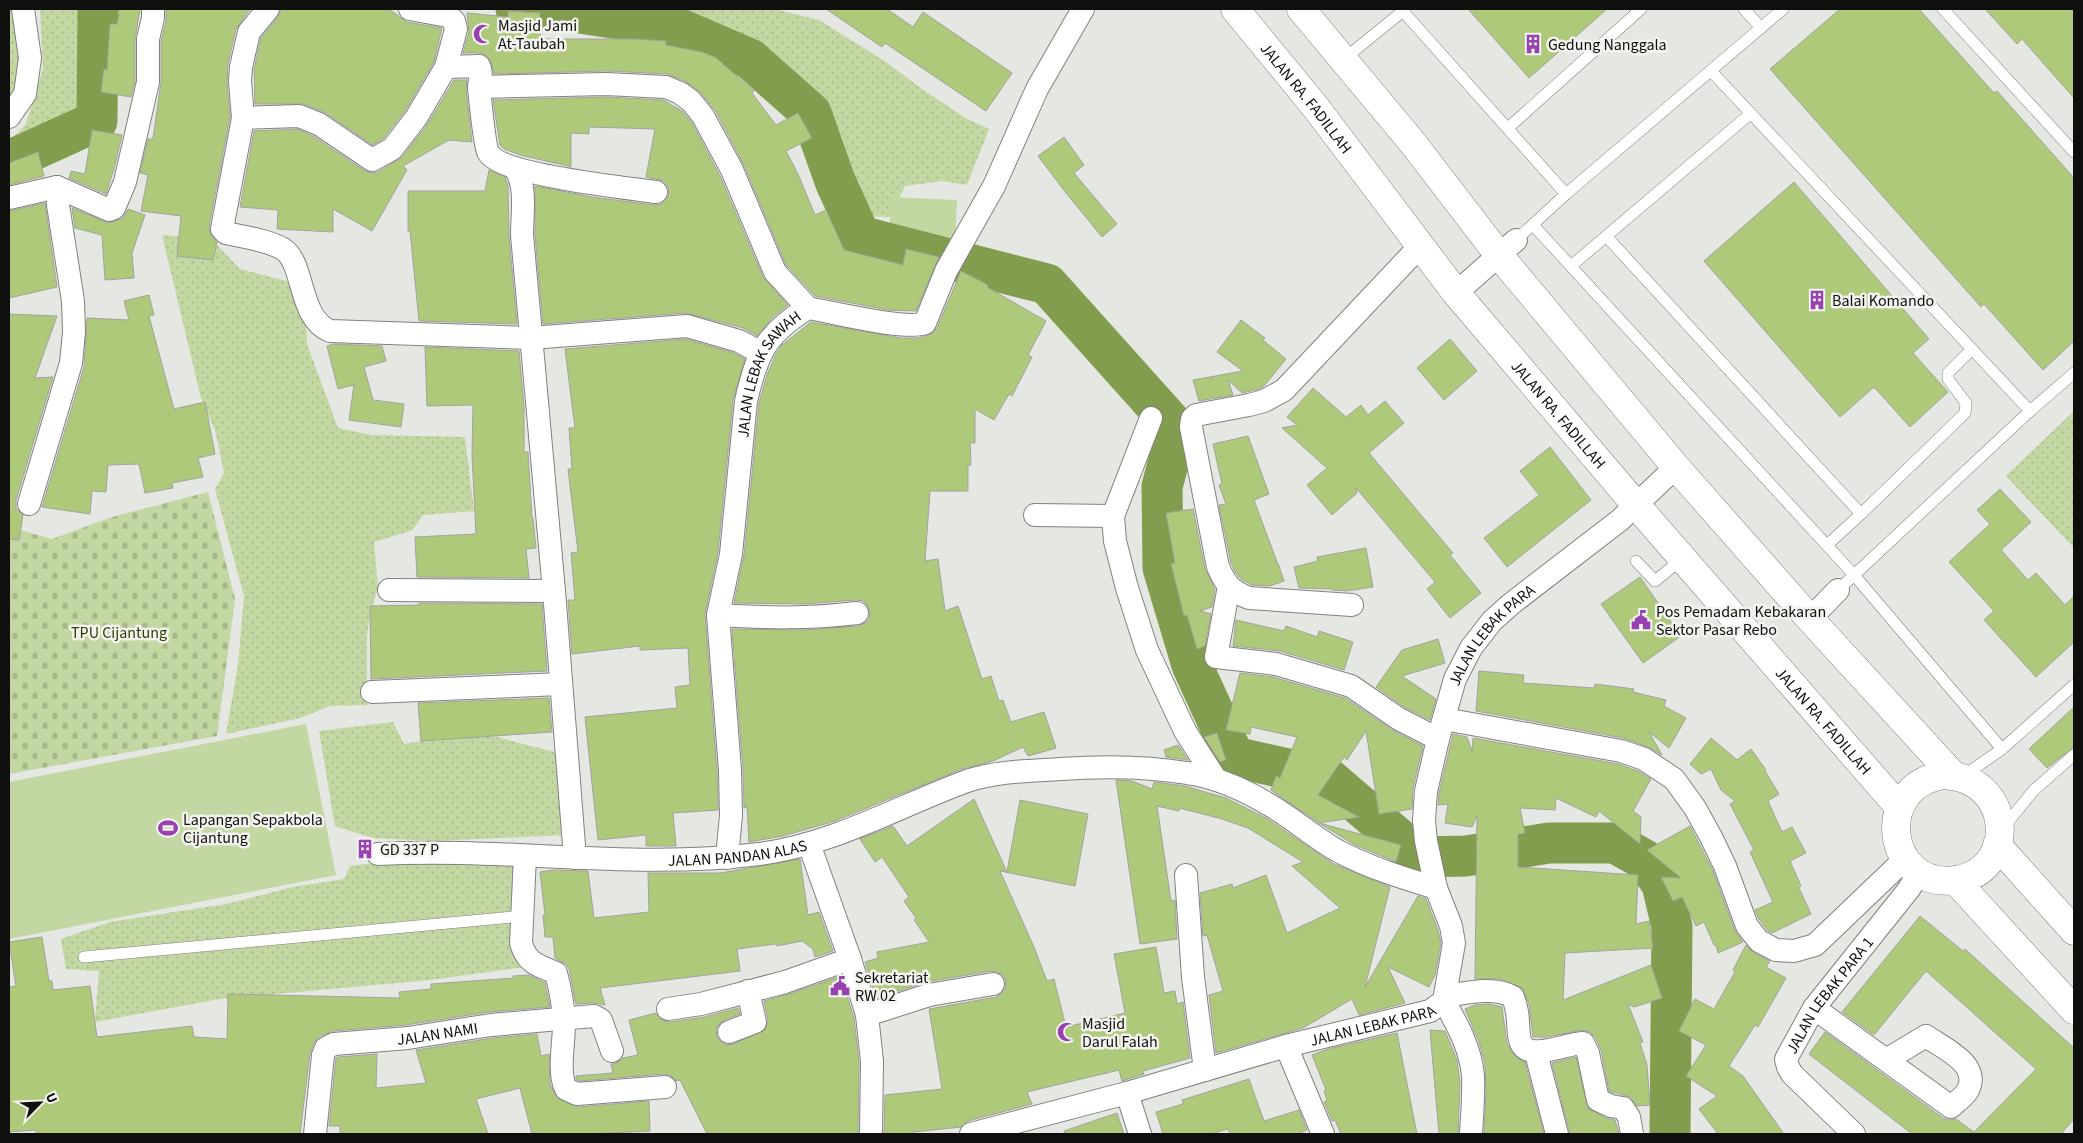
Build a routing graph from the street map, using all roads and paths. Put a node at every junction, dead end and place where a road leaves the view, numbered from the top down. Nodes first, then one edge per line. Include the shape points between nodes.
1 (23, 9) edge
2 (153, 9) edge
3 (268, 9) edge
4 (410, 9) edge
5 (1083, 9) edge
6 (1236, 9) edge
7 (1301, 9) edge
8 (1641, 9) edge
9 (1744, 9) edge
10 (1783, 9) edge
11 (1943, 9) edge
12 (1402, 10) edge
13 (435, 11) edge
14 (1761, 28) junction
15 (1344, 59) junction
16 (446, 66) junction
17 (1711, 71) junction
18 (479, 87) junction
19 (1750, 114) junction
20 (9, 117) edge
21 (243, 118) junction
22 (1508, 128) junction
23 (2074, 152) edge
24 (515, 168) junction
25 (57, 186) junction
26 (656, 192) dead end
27 (1566, 194) junction
28 (9, 198) edge
29 (1533, 224) junction
30 (1606, 236) junction
31 (1420, 246) junction
32 (1507, 247) junction
33 (1571, 266) junction
34 (1456, 293) junction
35 (808, 308) junction
36 (532, 338) junction
37 (1972, 349) junction
38 (760, 353) junction
39 (2074, 373) edge
40 (2030, 410) junction
41 (1151, 418) dead end
42 (1676, 467) junction
43 (29, 504) dead end
44 (1636, 505) junction
45 (1861, 514) junction
46 (1035, 515) dead end
47 (1113, 516) junction
48 (1827, 545) junction
49 (1682, 559) junction
50 (1636, 561) dead end
51 (1854, 575) junction
52 (1229, 586) junction
53 (390, 590) dead end
54 (1838, 590) joint
55 (554, 592) junction
56 (1352, 605) dead end
57 (857, 613) dead end
58 (718, 615) junction
59 (1810, 619) junction
60 (561, 684) junction
61 (2074, 685) edge
62 (372, 692) dead end
63 (1441, 729) junction
64 (2002, 749) junction
65 (2074, 755) edge
66 (1958, 776) junction
67 (1215, 778) junction
68 (1899, 807) junction
69 (1999, 838) junction
70 (810, 844) junction
71 (378, 854) dead end
72 (525, 856) junction
73 (574, 858) junction
74 (727, 858) junction
75 (1911, 866) junction
76 (1186, 875) dead end
77 (1956, 880) junction
78 (1436, 888) junction
79 (524, 916) junction
80 (2074, 931) edge
81 (84, 957) dead end
82 (850, 959) junction
83 (993, 984) dead end
84 (748, 991) junction
85 (1445, 999) junction
86 (1814, 1008) junction
87 (668, 1009) dead end
88 (2074, 1010) edge
89 (867, 1015) junction
90 (564, 1019) junction
91 (729, 1032) dead end
92 (1286, 1046) junction
93 (612, 1052) dead end
94 (1536, 1053) junction
95 (1886, 1060) dead end
96 (1205, 1070) junction
97 (666, 1087) dead end
98 (1127, 1093) junction
99 (315, 1134) edge
100 (871, 1134) edge
101 (970, 1134) edge
102 (1140, 1134) edge
103 (1323, 1134) edge
104 (1471, 1134) edge
105 (1557, 1134) edge
106 (1632, 1134) edge
107 (1854, 1134) edge

1 - 20 street via 30,58 25,94
2 - 25 street via 148,39 148,82 124,182 114,208 110,210
3 - 21 street via 249,32 240,81
4 - 13 street
5 - 35 street, JALAN LEBAK SAWAH via 1037,89 994,186 946,271 925,323 897,324
6 - 31 main road, JALAN RA. FADILLAH
7 - 15 main road
8 - 22 lane
9 - 14 lane
10 - 14 lane
11 - 23 lane
12 - 15 lane
12 - 22 lane
13 - 16 street via 448,16 456,26
14 - 17 lane
15 - 32 main road via 1412,142
16 - 18 street via 479,66
16 - 21 street via 416,118 392,149 372,160 319,124 299,116
17 - 19 lane
17 - 27 lane
18 - 24 street via 487,152 495,160
18 - 35 street via 606,84 666,87 680,92 703,116 732,170 775,272
19 - 30 lane
19 - 37 lane
21 - 36 street via 222,229 226,233 284,250 291,259 312,315 321,327 330,331
22 - 27 lane
24 - 26 street via 564,179
24 - 36 street via 521,177 522,235
25 - 28 street
25 - 43 street via 73,300 74,332 71,363
27 - 29 lane
29 - 32 lane
29 - 33 lane
30 - 33 lane
30 - 45 lane
31 - 34 main road, JALAN RA. FADILLAH
31 - 52 street via 1284,390 1264,401 1196,414 1192,418 1218,567
32 - 34 street
32 - 42 main road
33 - 48 lane
34 - 44 main road, JALAN RA. FADILLAH
35 - 38 street, JALAN LEBAK SAWAH via 785,322
36 - 38 street via 687,326 739,341
36 - 55 street
37 - 40 lane
37 - 45 lane via 1948,372 1948,379 1966,403 1965,413
38 - 58 street, JALAN LEBAK SAWAH via 746,401 731,554
39 - 40 lane
40 - 51 lane
41 - 47 street
42 - 44 street, JALAN LEBAK PARA
42 - 59 main road
44 - 49 main road, JALAN RA. FADILLAH
44 - 63 street, JALAN LEBAK PARA via 1492,621 1471,648 1455,679
45 - 48 lane
46 - 47 street
47 - 67 street via 1120,563 1147,650 1185,731
48 - 51 lane
49 - 50 lane via 1655,581
49 - 68 main road, JALAN RA. FADILLAH
51 - 54 lane
51 - 64 lane
52 - 56 street via 1234,592 1249,598
52 - 63 street via 1216,657 1276,664 1351,686 1399,719
53 - 55 street
54 - 59 street
55 - 60 street
57 - 58 street via 789,619
58 - 74 street, JALAN LEBAK SAWAH via 730,770 731,815
59 - 66 main road
60 - 62 street
60 - 73 street
61 - 64 lane
63 - 75 street via 1621,750 1674,779 1711,837 1747,926 1759,941 1776,950 1794,951 1815,945
63 - 78 street, JALAN LEBAK PARA via 1426,791 1424,821
64 - 66 lane
65 - 69 lane via 2034,790
66 - 68 main road via 1936,776 1921,782
66 - 69 main road via 1975,783 1994,804 1999,817
67 - 70 street via 1185,772 1108,766 1004,773 970,780
67 - 78 street via 1273,807 1336,850
68 - 75 main road via 1895,828 1900,849
69 - 77 main road via 1991,858 1981,869
69 - 80 main road
70 - 74 street, JALAN PANDAN ALAS
70 - 82 street, JALAN PANDAN ALAS
71 - 72 street, JALAN PANDAN ALAS
72 - 73 street, JALAN PANDAN ALAS
72 - 79 street
73 - 74 street, JALAN PANDAN ALAS
75 - 77 main road via 1941,880
75 - 86 street, JALAN LEBAK PARA 1 via 1909,889
76 - 96 street via 1193,977
77 - 88 main road
78 - 85 street, JALAN LEBAK PARA via 1454,943
79 - 81 lane
79 - 90 street via 521,943 524,954 531,963 556,973
82 - 84 street
82 - 89 street, JALAN PANDAN ALAS
83 - 89 street via 929,995
84 - 87 street via 694,1006
84 - 91 street via 755,1022
85 - 92 street, JALAN LEBAK PARA via 1430,1011
85 - 94 street via 1477,992 1504,991 1513,997 1521,1042
85 - 104 street via 1470,1060 1473,1076
86 - 95 street
86 - 107 street, JALAN LEBAK PARA 1 via 1787,1055 1788,1067
89 - 100 street, JALAN PANDAN ALAS via 872,1061
90 - 93 street, JALAN NAMI via 599,1017
90 - 97 street via 562,1078 569,1092
90 - 99 street, JALAN NAMI via 334,1044 323,1055
92 - 96 street, JALAN LEBAK PARA
92 - 103 street
94 - 105 street
94 - 106 street via 1583,1043 1598,1100 1623,1108
96 - 98 street, JALAN LEBAK PARA
98 - 101 street, JALAN LEBAK PARA
98 - 102 street

